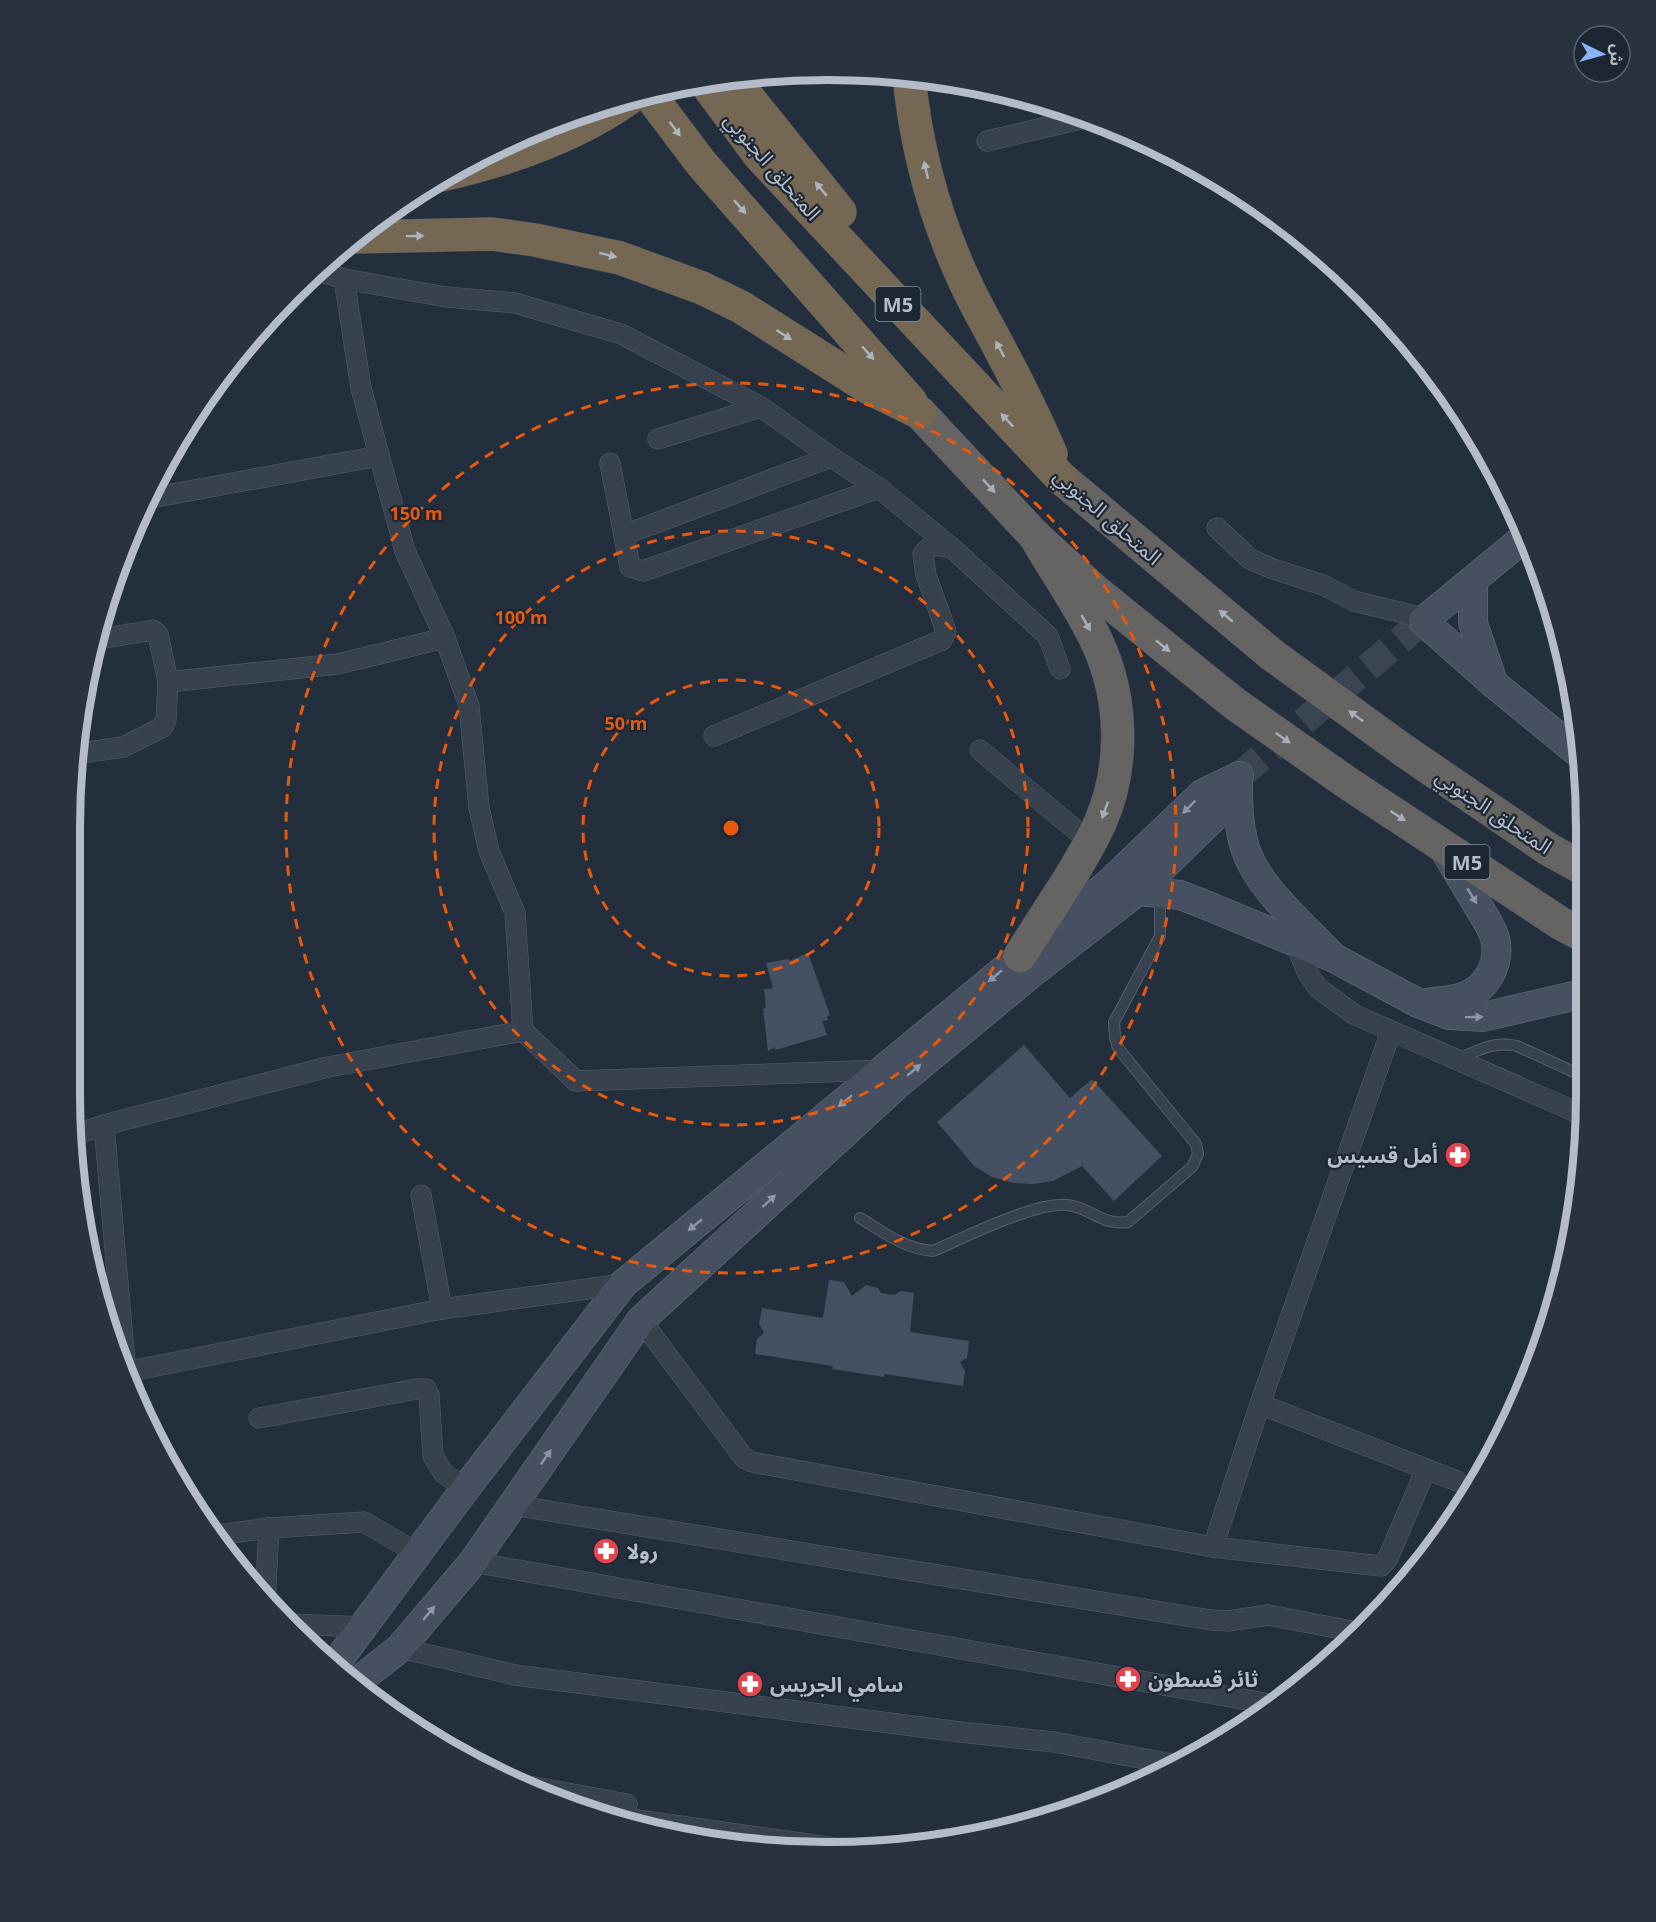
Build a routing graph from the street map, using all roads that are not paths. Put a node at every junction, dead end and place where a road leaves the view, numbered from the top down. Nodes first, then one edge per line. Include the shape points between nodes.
1 (910, 84) edge
2 (717, 88) edge
3 (654, 100) edge
4 (739, 101) edge
5 (603, 114) edge
6 (1073, 121) edge
7 (987, 141) dead end
8 (479, 166) edge
9 (369, 237) edge
10 (325, 273) edge
11 (344, 279) junction
12 (761, 407) junction
13 (920, 413) junction
14 (658, 439) dead end
15 (379, 456) junction
16 (831, 457) junction
17 (610, 463) dead end
18 (1061, 478) junction
19 (879, 488) junction
20 (157, 497) edge
21 (1217, 528) dead end
22 (624, 535) junction
23 (1035, 536) junction
24 (1520, 541) edge
25 (952, 548) junction
26 (1473, 580) junction
27 (1423, 621) junction
28 (104, 638) edge
29 (445, 638) junction
30 (1060, 669) dead end
31 (168, 682) junction
32 (1494, 684) junction
33 (714, 736) dead end
34 (1572, 747) edge
35 (980, 750) dead end
36 (84, 753) edge
37 (1239, 776) junction
38 (1090, 842) junction
39 (1442, 846) junction
40 (1576, 864) edge
41 (1149, 892) junction
42 (1576, 932) edge
43 (1296, 944) junction
44 (1020, 956) junction
45 (1334, 958) junction
46 (1576, 995) edge
47 (1418, 1003) junction
48 (523, 1031) junction
49 (1391, 1031) junction
50 (1457, 1060) junction
51 (882, 1070) junction
52 (1576, 1073) edge
53 (1576, 1112) edge
54 (104, 1125) junction
55 (81, 1133) edge
56 (421, 1195) dead end
57 (860, 1218) dead end
58 (623, 1284) junction
59 (442, 1309) junction
60 (641, 1320) junction
61 (124, 1348) edge
62 (573, 1351) junction
63 (133, 1372) edge
64 (600, 1378) junction
65 (1260, 1404) junction
66 (259, 1418) dead end
67 (1426, 1469) junction
68 (1457, 1481) dead end
69 (466, 1488) junction
70 (513, 1505) junction
71 (268, 1528) junction
72 (223, 1534) edge
73 (1213, 1547) junction
74 (417, 1553) junction
75 (473, 1562) junction
76 (266, 1589) edge
77 (300, 1624) edge
78 (364, 1627) junction
79 (1349, 1631) edge
80 (400, 1648) junction
81 (338, 1660) edge
82 (361, 1679) edge
83 (1263, 1703) edge
84 (1164, 1763) edge
85 (554, 1791) edge
86 (625, 1814) edge
87 (676, 1827) edge
88 (792, 1841) edge

18 -> 1 highway via 952,253 928,182
2 - 4 highway, المتحلق الجنوبي / M5
3 -> 13 highway, M5 via 701,163
18 -> 4 highway, المتحلق الجنوبي / M5 via 760,156
5 - 8 highway via 543,144
6 - 7 street
9 -> 13 highway via 492,234 620,258 741,307 869,388
10 - 11 street
11 - 12 street via 446,297 515,303 621,334
11 - 15 street via 361,388
12 - 14 street
12 - 16 street
13 -> 23 highway, M5
15 - 20 street
15 - 29 street via 405,551
16 - 19 street
16 - 22 street
17 - 22 street
40 -> 18 highway, المتحلق الجنوبي / M5, bridge via 1403,750 1271,654
19 - 22 street via 644,572 630,567
19 - 25 street
21 - 27 street via 1250,559 1323,585 1354,601
23 -> 38 highway via 1096,640 1112,686 1117,755 1108,800
23 -> 39 highway, M5, bridge via 1094,590 1235,704
24 - 26 main road
25 - 30 street via 1048,636
25 - 33 street via 935,545 923,554 926,575 946,631 942,640
26 - 27 main road
26 - 32 main road via 1473,623
27 - 32 main road
28 - 31 street via 153,630 158,634
29 - 31 street via 338,664
29 - 48 street via 469,706 479,808 489,850 515,913
31 - 36 street via 163,727 123,747
32 - 34 main road
35 - 38 street
37 - 41 main road via 1216,815
37 -> 44 main road via 1202,794 1125,870
37 - 45 main road via 1241,830 1254,868 1268,889
38 - 44 highway
39 - 42 highway, M5
39 -> 47 main road via 1491,927 1496,951 1489,976 1472,993
41 - 43 main road via 1190,899
41 - 57 lane via 1160,936 1114,1022 1114,1037 1118,1048 1196,1144 1198,1154 1192,1167 1128,1222 1109,1222 1070,1205 1055,1204 1030,1210 933,1251 918,1250
60 -> 41 main road via 899,1083 1032,973
43 - 45 main road
43 - 49 street via 1318,988 1355,1016
44 -> 51 main road
45 - 47 main road
47 -> 46 main road via 1449,1015 1483,1017
48 - 51 street via 576,1081
48 - 54 street via 328,1067
49 - 50 street
49 - 65 street
50 - 52 lane via 1483,1047 1507,1044
50 - 53 street
51 -> 58 main road
54 - 55 street
54 - 61 street
56 - 59 street
58 - 59 street
58 - 62 main road
59 - 63 street
60 - 64 main road
60 - 73 street via 744,1458 752,1462
62 - 64 main road
62 - 69 main road
70 -> 64 main road
65 - 67 street
65 - 73 street
66 - 69 street via 426,1389 433,1455 444,1474
67 - 68 street
67 - 73 street via 1381,1566
69 - 74 main road
70 - 75 main road
70 - 79 street via 1211,1620 1268,1615
71 - 72 street
71 - 74 street via 364,1522
71 - 76 street
74 - 78 main road
80 -> 75 main road
75 - 83 street
77 - 78 street
78 - 81 main road
80 - 82 main road
80 - 84 street via 515,1675 1053,1742
85 - 86 street via 627,1804
87 - 88 street

